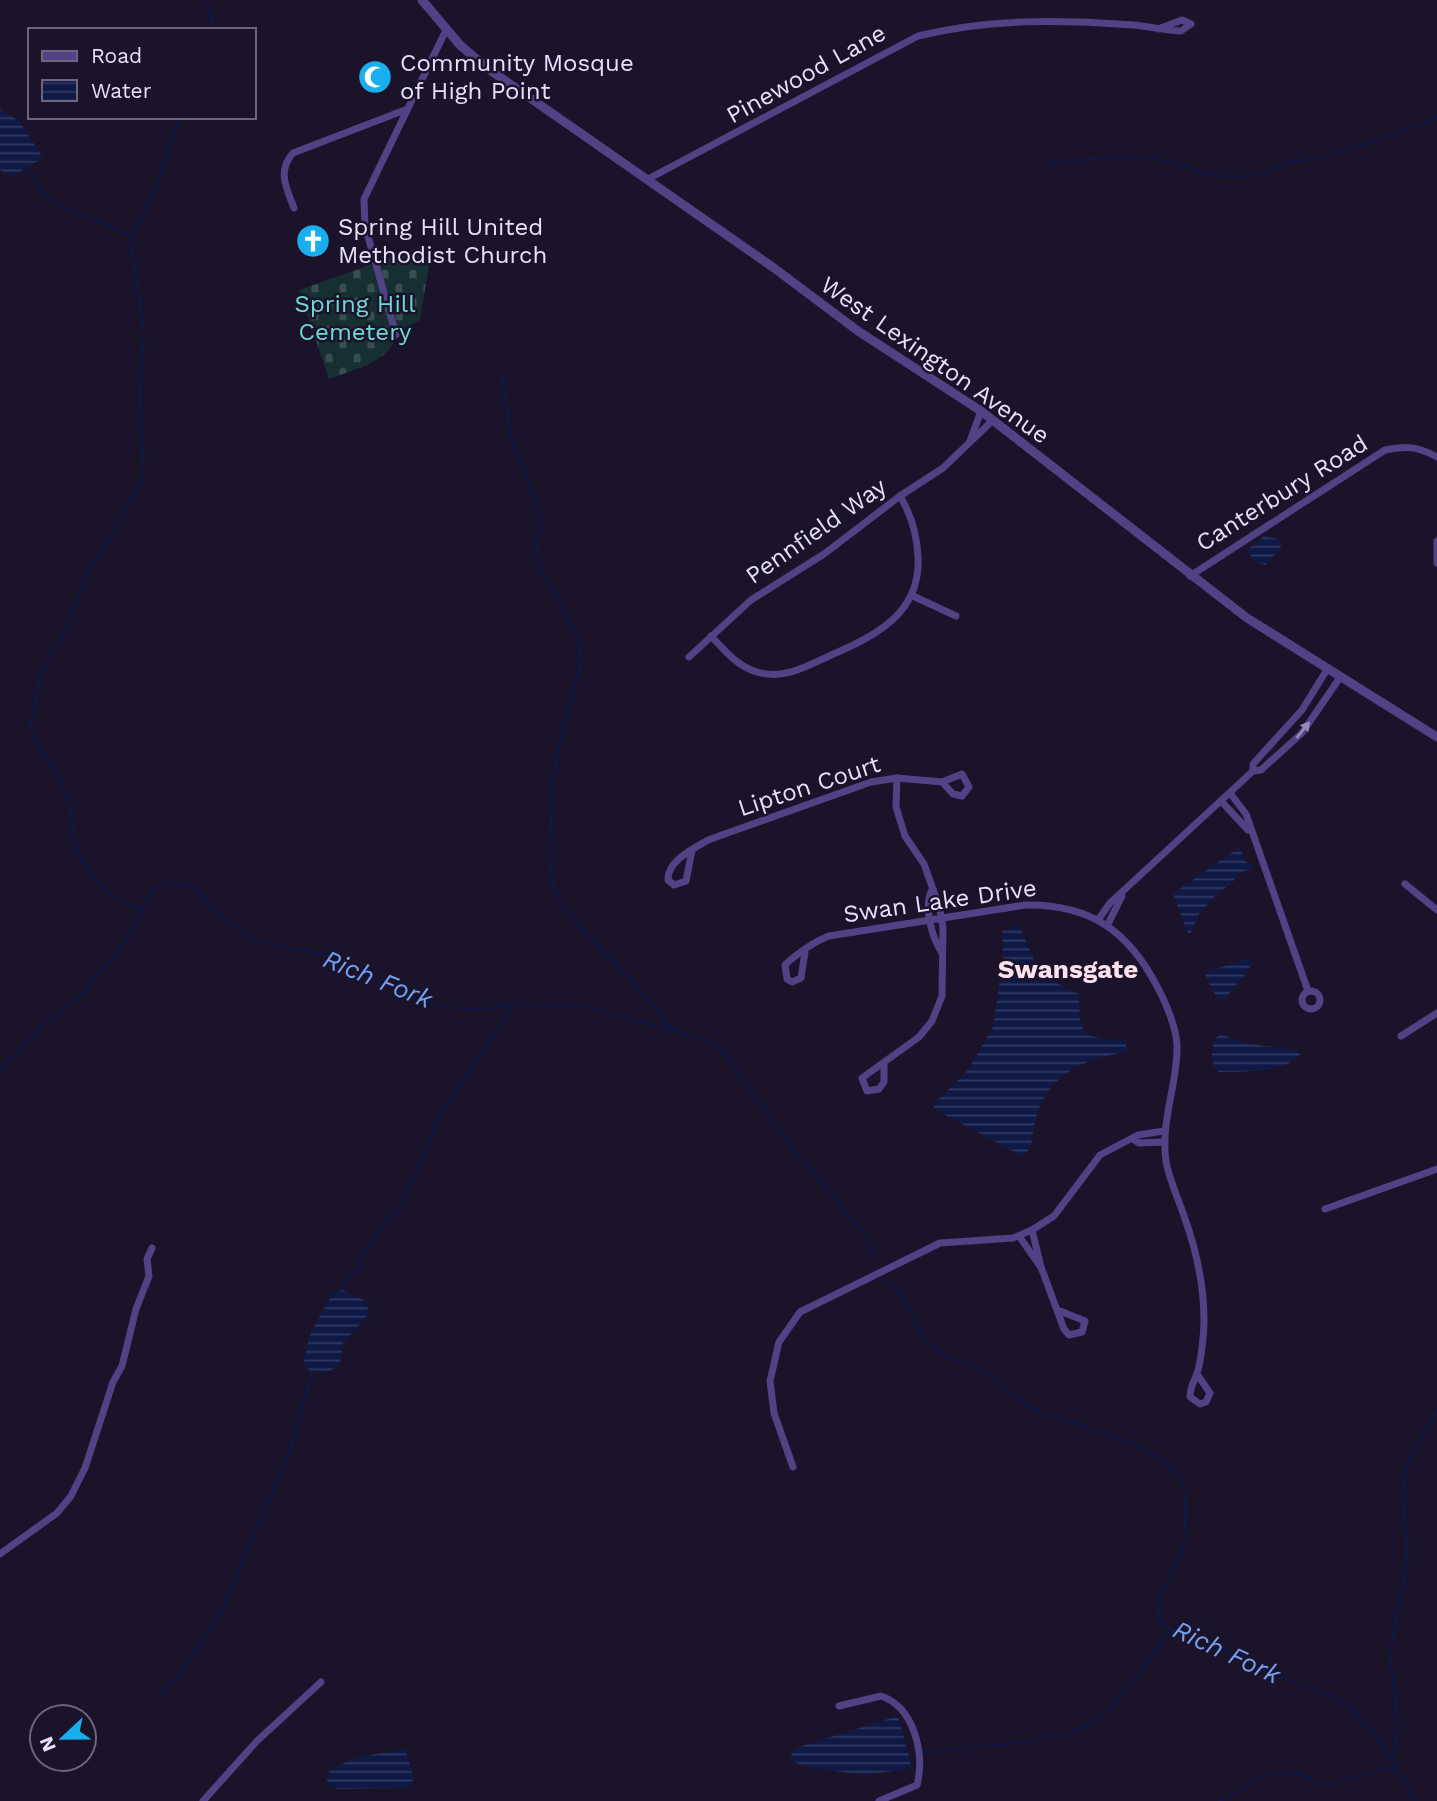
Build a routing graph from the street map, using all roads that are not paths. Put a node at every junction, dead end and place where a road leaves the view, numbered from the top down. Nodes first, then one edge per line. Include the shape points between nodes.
1 (422, 0) edge
2 (1158, 29) dead end
3 (446, 30) junction
4 (405, 110) junction
5 (648, 179) junction
6 (294, 208) dead end
7 (396, 335) dead end
8 (981, 411) junction
9 (993, 420) junction
10 (970, 441) junction
11 (1437, 457) edge
12 (900, 496) junction
13 (1437, 541) edge
14 (1437, 563) edge
15 (1190, 576) junction
16 (913, 596) junction
17 (956, 616) dead end
18 (711, 636) junction
19 (689, 657) dead end
20 (1328, 668) junction
21 (1341, 676) junction
22 (1437, 737) edge
23 (1253, 771) junction
24 (897, 778) junction
25 (942, 782) dead end
26 (1230, 793) junction
27 (1221, 801) junction
28 (1253, 836) junction
29 (692, 850) junction
30 (1405, 884) dead end
31 (932, 890) junction
32 (1122, 895) junction
33 (1437, 910) edge
34 (942, 919) junction
35 (1098, 920) junction
36 (931, 921) junction
37 (1107, 926) junction
38 (805, 952) dead end
39 (942, 954) junction
40 (1308, 991) dead end
41 (1437, 1013) edge
42 (1401, 1036) dead end
43 (884, 1065) dead end
44 (1164, 1130) junction
45 (1133, 1139) junction
46 (1165, 1142) junction
47 (1437, 1169) edge
48 (1325, 1209) dead end
49 (1032, 1230) junction
50 (1019, 1236) junction
51 (152, 1248) dead end
52 (1041, 1267) junction
53 (1060, 1311) dead end
54 (1197, 1374) dead end
55 (793, 1467) dead end
56 (0, 1554) edge
57 (321, 1682) dead end
58 (839, 1706) dead end
59 (203, 1801) edge
60 (879, 1801) edge

1 - 3 street, West Lexington Avenue
2 - 5 street, Pinewood Lane via 1002,22 918,36
3 - 4 street
3 - 5 street, West Lexington Avenue via 486,68
4 - 6 street via 293,153 284,163 283,176
4 - 7 street via 363,199 365,226
5 - 8 street, West Lexington Avenue via 858,331
8 - 9 street, West Lexington Avenue
8 - 10 street, Pennfield Way
9 - 10 street, Pennfield Way
9 - 15 street, West Lexington Avenue
10 - 12 street, Pennfield Way via 943,468
11 - 15 street, Canterbury Road via 1402,446 1385,450
12 - 16 street via 917,534 919,572
12 - 18 street, Pennfield Way via 824,554 751,600
13 - 14 street
15 - 20 street, West Lexington Avenue
16 - 17 street
16 - 18 street via 892,622 872,637 796,671 756,672 734,660
18 - 19 street, Pennfield Way
20 - 21 street, West Lexington Avenue
20 - 23 street via 1302,710 1253,764
21 - 22 street, West Lexington Avenue
23 -> 21 street via 1261,770 1301,733
23 - 26 street
24 - 25 street, Lipton Court
24 - 29 street, Lipton Court via 871,782
24 - 31 street via 896,807 905,836 924,864
26 - 27 street
26 - 28 street via 1246,814
27 - 28 street
27 - 32 street
28 - 40 street
29 - 29 street, Lipton Court via 670,869 671,883 686,881
30 - 33 street
31 - 34 street
31 - 36 street via 928,896
32 - 35 street
32 - 37 street
34 - 35 street, Swan Lake Drive via 1054,904
34 - 36 street, Swan Lake Drive
34 - 39 street
35 - 37 street, Swan Lake Drive
36 - 38 street, Swan Lake Drive via 829,936
36 - 39 street
37 - 44 street, Swan Lake Drive via 1148,968 1177,1041 1176,1074
39 - 43 street via 942,996 932,1021
41 - 42 street
44 - 45 street
44 - 46 street, Swan Lake Drive
45 - 46 street
45 - 49 street via 1100,1155 1054,1216
46 - 54 street, Swan Lake Drive via 1166,1162 1201,1279 1204,1321
47 - 48 street
49 - 50 street
49 - 52 street
50 - 52 street
50 - 55 street via 940,1243 800,1312 779,1342 770,1381 774,1413
51 - 56 street via 147,1259 149,1276 122,1366 85,1468 57,1513
52 - 53 street
57 - 59 street via 257,1741
58 - 60 street via 872,1697 890,1699 914,1732 919,1758 917,1785

